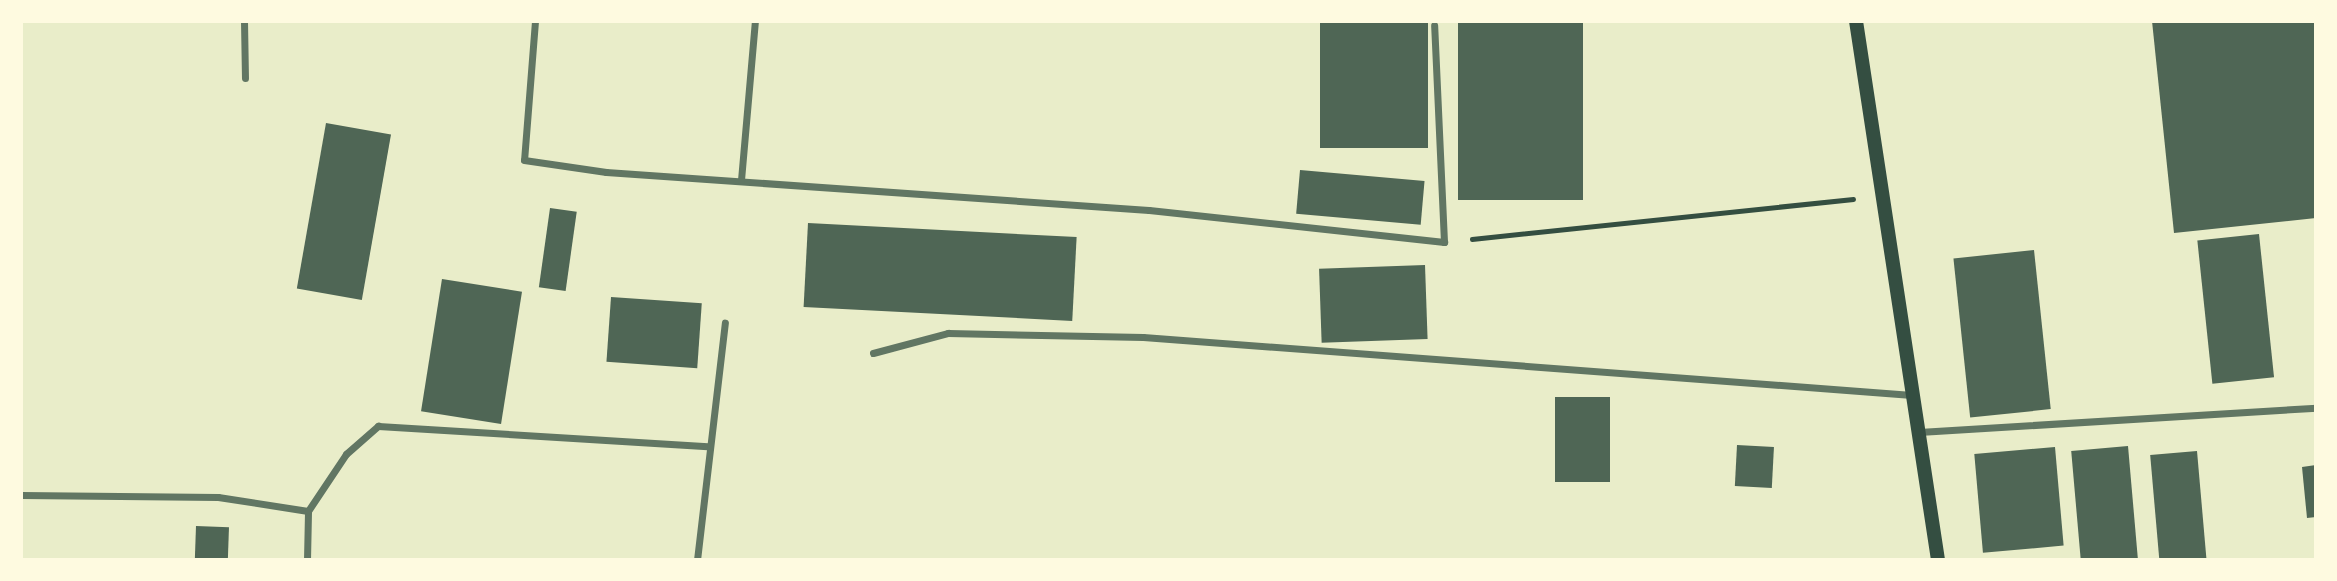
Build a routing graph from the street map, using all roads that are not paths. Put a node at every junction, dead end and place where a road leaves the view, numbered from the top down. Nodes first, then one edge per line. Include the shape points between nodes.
1 (244, 21) edge
2 (535, 21) edge
3 (755, 21) edge
4 (1856, 21) edge
5 (1434, 25) dead end
6 (245, 78) dead end
7 (741, 180) junction
8 (725, 323) dead end
9 (873, 353) dead end
10 (1912, 395) junction
11 (2316, 408) edge
12 (1919, 432) junction
13 (707, 446) junction
14 (21, 495) edge
15 (308, 511) junction
16 (307, 560) edge
17 (698, 560) edge
18 (1938, 560) edge

1 - 6 street
2 - 7 street via 524,160
3 - 7 street
4 - 10 main road via 1878,196
5 - 7 street via 1444,242 1149,210
8 - 13 street
9 - 10 street via 948,333 1143,337
10 - 12 main road
11 - 12 street
12 - 18 main road
13 - 15 street via 379,426 346,454
13 - 17 street
14 - 15 street via 218,497
15 - 16 street

